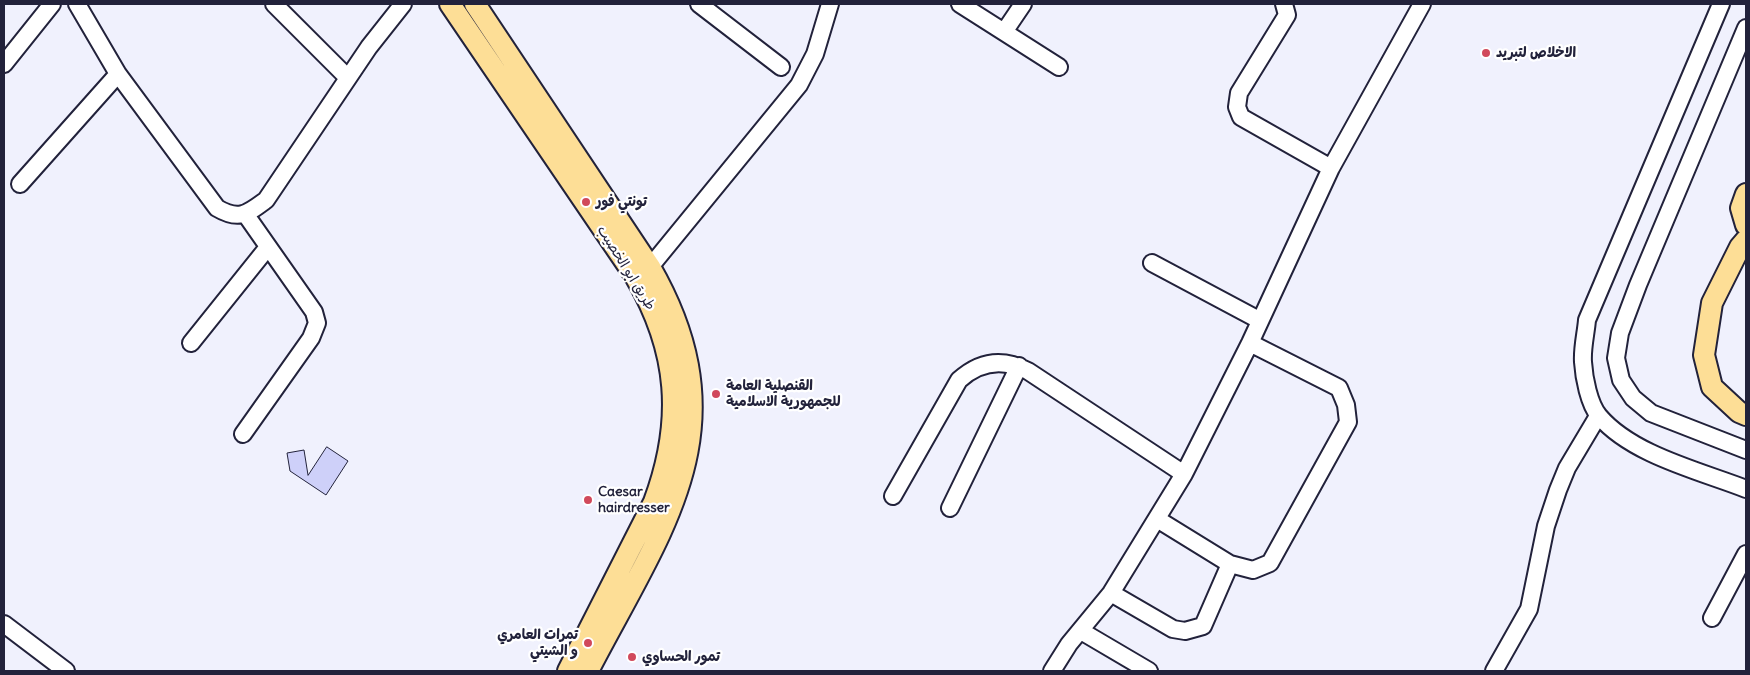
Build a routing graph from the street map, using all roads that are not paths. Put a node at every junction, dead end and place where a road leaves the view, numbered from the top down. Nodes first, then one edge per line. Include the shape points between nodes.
1 (52, 4) edge
2 (76, 4) edge
3 (274, 4) edge
4 (403, 4) edge
5 (450, 4) edge
6 (475, 4) edge
7 (699, 4) edge
8 (830, 4) edge
9 (960, 4) edge
10 (1022, 4) edge
11 (1284, 4) edge
12 (1422, 4) edge
13 (1722, 4) edge
14 (1746, 28) edge
15 (1004, 32) junction
16 (490, 45) junction
17 (4, 64) edge
18 (780, 67) dead end
19 (1059, 68) dead end
20 (118, 74) junction
21 (348, 78) junction
22 (1331, 168) junction
23 (20, 184) dead end
24 (1746, 194) edge
25 (246, 215) junction
26 (1746, 225) edge
27 (1746, 240) edge
28 (268, 247) junction
29 (1152, 263) dead end
30 (650, 267) junction
31 (1259, 320) junction
32 (190, 343) dead end
33 (1250, 343) junction
34 (1019, 366) junction
35 (1746, 415) edge
36 (1598, 416) junction
37 (242, 434) dead end
38 (1746, 450) edge
39 (1184, 474) junction
40 (1746, 488) edge
41 (894, 496) dead end
42 (950, 508) dead end
43 (1157, 519) junction
44 (1745, 560) edge
45 (1230, 564) junction
46 (1111, 593) junction
47 (1712, 618) dead end
48 (4, 624) edge
49 (1081, 631) junction
50 (66, 671) edge
51 (568, 671) edge
52 (588, 671) edge
53 (1052, 671) edge
54 (1149, 671) edge
55 (1494, 671) edge

1 - 17 street
2 - 20 street
3 - 21 street
4 - 21 street
5 - 16 main road, طريق ابو الخصيب
6 - 16 main road, طريق ابو الخصيب
7 - 18 street
8 - 30 street via 815,54 799,85
9 - 15 street
10 - 15 street
11 - 22 street via 1288,15 1239,93 1237,107 1241,117
12 - 22 street
13 - 36 street via 1587,320 1582,361 1589,395
14 - 38 street via 1638,285 1620,333 1616,358 1625,386 1633,398 1651,413
15 - 19 street
16 - 30 main road, طريق ابو الخصيب
16 - 51 main road, طريق ابو الخصيب via 647,297 665,340 671,371 673,434 662,479 654,502
20 - 23 street
20 - 25 street via 217,208 228,215
21 - 25 street via 266,200
22 - 31 street
24 - 26 main road via 1742,208
25 - 28 street
27 - 35 main road via 1712,303 1704,355 1712,387
28 - 32 street
28 - 37 street via 314,312 316,328
29 - 31 street
30 - 52 main road, طريق ابو الخصيب via 673,312 687,361 692,412 689,445 672,511
31 - 33 street
33 - 39 street
33 - 45 street via 1339,388 1348,422 1270,562 1252,570
34 - 39 street
34 - 41 street via 986,364 959,380
34 - 42 street
36 - 40 street via 1624,438 1655,454
36 - 55 street via 1567,468 1558,490 1546,526 1529,608
39 - 43 street
43 - 45 street
43 - 46 street
44 - 47 street
45 - 46 street via 1203,626 1185,631 1173,630
46 - 49 street
48 - 50 street
49 - 53 street
49 - 54 street

